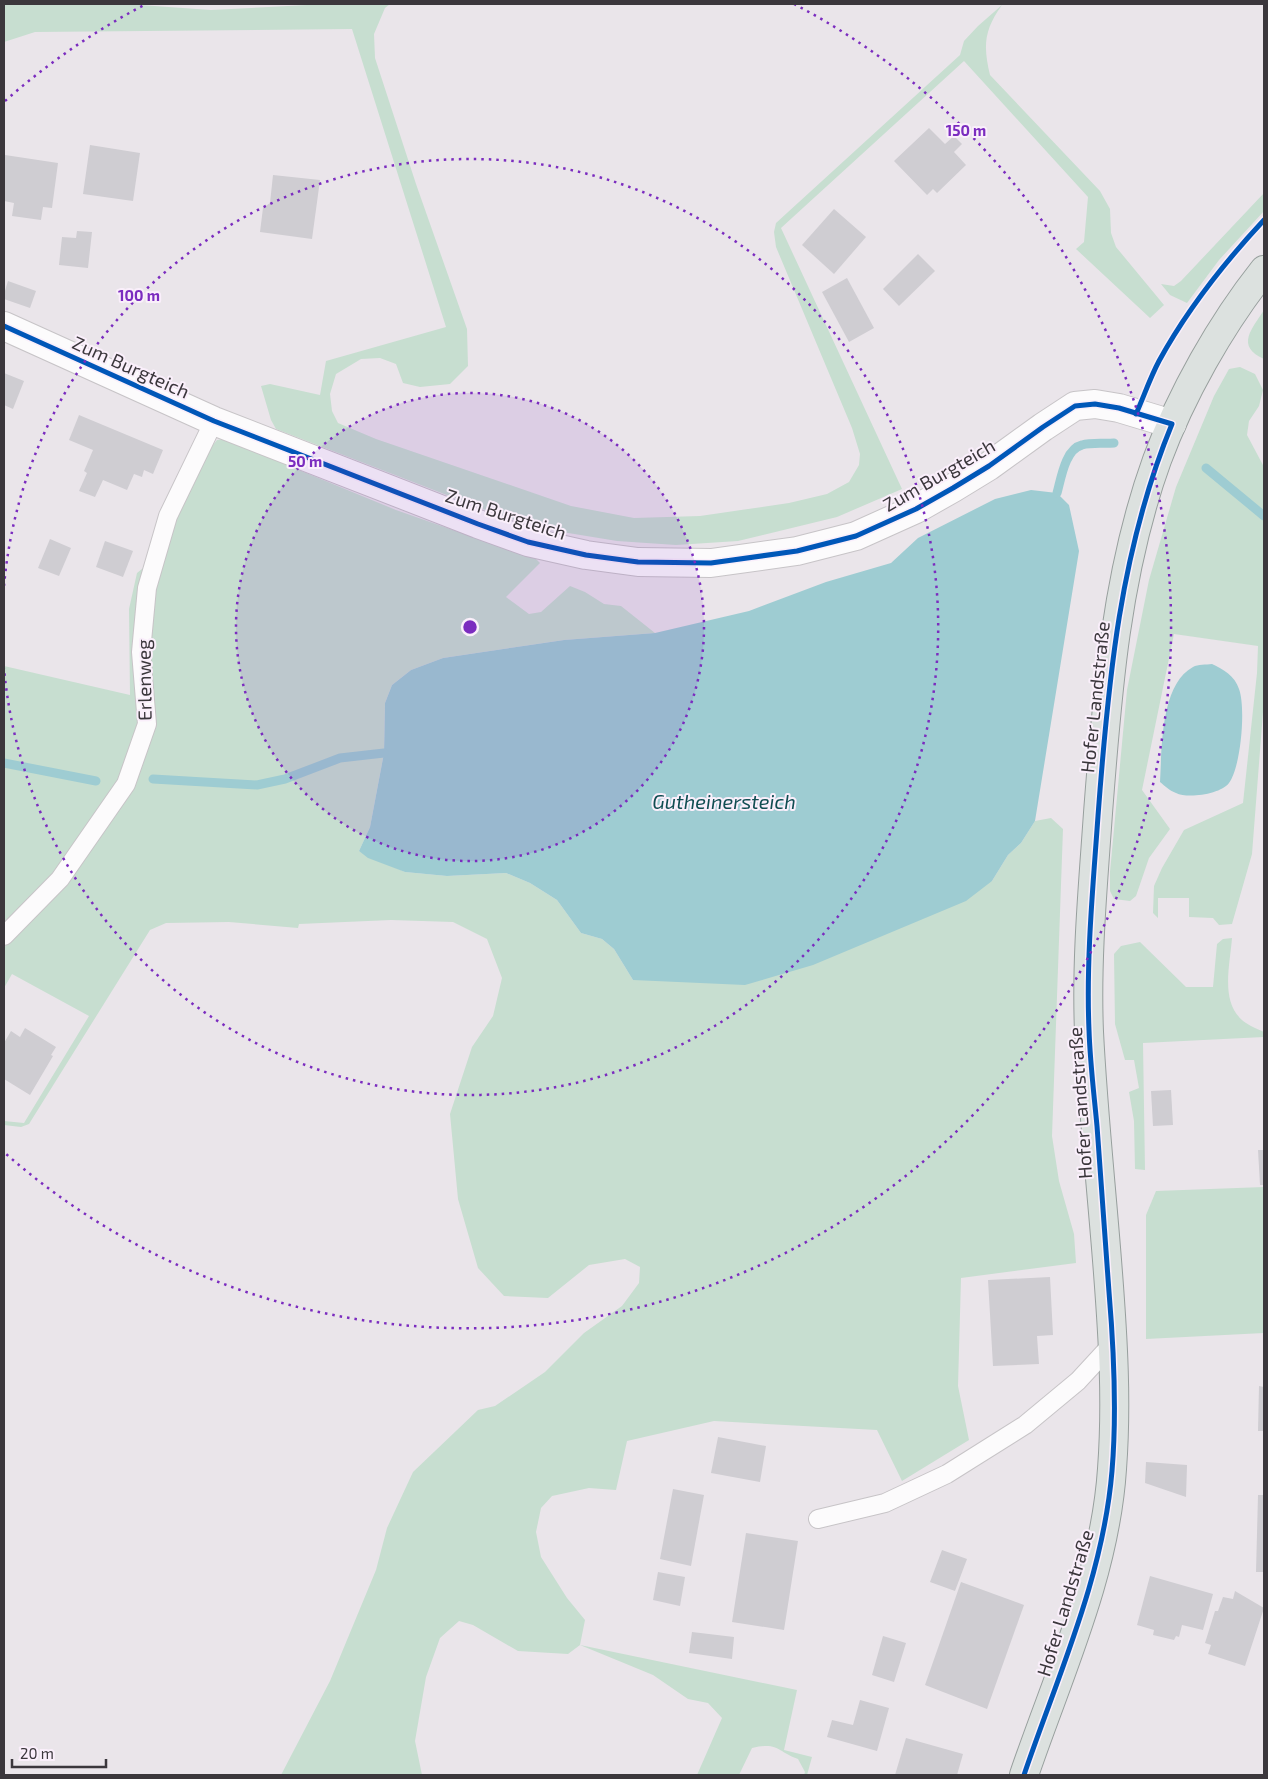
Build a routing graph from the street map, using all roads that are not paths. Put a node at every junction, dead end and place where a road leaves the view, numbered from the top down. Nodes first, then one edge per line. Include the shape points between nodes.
1 (1264, 270) edge
2 (4, 326) edge
3 (214, 421) junction
4 (1172, 424) junction
5 (4, 936) edge
6 (1113, 1343) junction
7 (818, 1519) dead end
8 (1024, 1775) edge

1 - 4 main road, Hofer Landstraße via 1206,356
2 - 3 street, Zum Burgteich
3 - 4 street, Zum Burgteich via 528,542 638,562 702,563 797,552 856,536 916,509 952,488 1075,406 1095,404
3 - 5 lane, Erlenweg via 168,516 147,588 140,652 147,724 126,784 60,879
4 - 6 main road, Hofer Landstraße via 1157,461 1122,593 1103,752 1089,929 1089,1029
6 - 7 lane via 1078,1381 1025,1425 946,1474 885,1502
6 - 8 main road, Hofer Landstraße via 1112,1472 1100,1549 1079,1622

